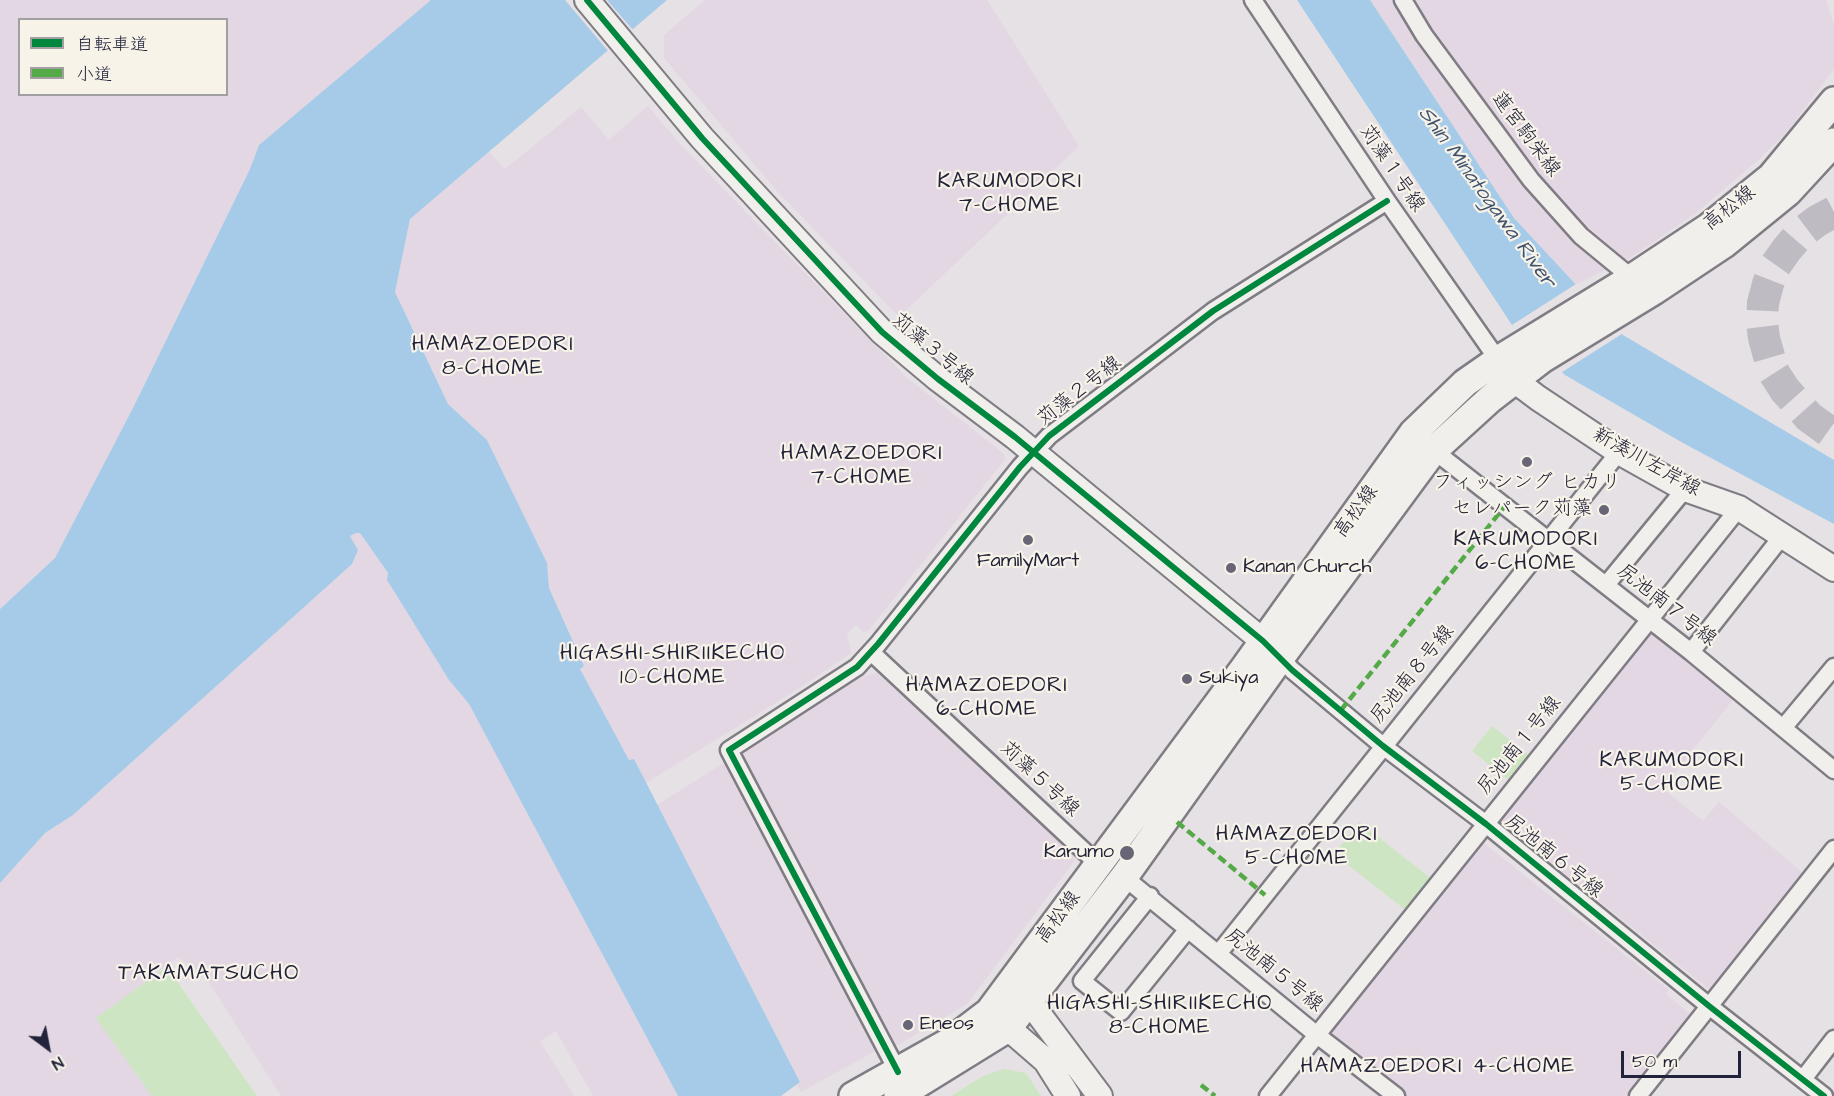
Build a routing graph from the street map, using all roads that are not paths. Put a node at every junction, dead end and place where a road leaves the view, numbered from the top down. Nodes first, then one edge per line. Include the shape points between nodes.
1 (587, 0) edge
2 (1253, 0) edge
3 (1403, 0) edge
4 (1834, 101) edge
5 (1834, 142) edge
6 (1387, 201) junction
7 (1643, 284) junction
8 (1506, 370) junction
9 (1423, 442) junction
10 (1033, 452) junction
11 (1619, 452) junction
12 (1684, 489) junction
13 (1739, 508) junction
14 (1783, 535) junction
15 (1548, 539) junction
16 (1834, 569) edge
17 (1606, 585) junction
18 (1649, 619) junction
19 (1272, 649) junction
20 (871, 652) junction
21 (1691, 652) junction
22 (1834, 667) edge
23 (1783, 728) junction
24 (1383, 746) junction
25 (1834, 770) edge
26 (1486, 824) junction
27 (1834, 849) edge
28 (1099, 865) junction
29 (1124, 876) junction
30 (1150, 896) junction
31 (1188, 929) junction
32 (1218, 954) junction
33 (1018, 993) junction
34 (1709, 1006) junction
35 (999, 1020) junction
36 (1317, 1035) junction
37 (1834, 1039) edge
38 (1803, 1079) junction
39 (898, 1084) edge
40 (853, 1096) edge
41 (1068, 1096) edge
42 (1100, 1096) edge
43 (1268, 1096) edge
44 (1396, 1096) edge
45 (1638, 1096) edge
46 (1824, 1096) edge

1 - 10 street, 苅藻３号線 via 702,138 882,332
2 - 6 street, 苅藻１号線
3 - 7 street, 蓮宮駒栄線 via 1531,180 1581,236
4 - 7 main road, 高松線 via 1772,177
5 - 7 main road, 高松線 via 1788,192 1724,244
6 - 8 street, 苅藻１号線
6 - 10 street, 苅藻２号線 via 1213,311
7 - 8 main road, 高松線
8 - 9 main road, 高松線
8 - 11 street, 新湊川左岸線
9 - 15 street, 尻池南７号線
9 - 19 main road, 高松線
10 - 19 street, 苅藻３号線
10 - 20 street, 苅藻２号線
11 - 12 street, 新湊川左岸線
11 - 15 street, 尻池南８号線
12 - 13 street, 新湊川左岸線
12 - 17 street
13 - 14 street, 新湊川左岸線
13 - 18 street, 尻池南１号線
14 - 16 street, 新湊川左岸線
14 - 21 street
15 - 17 street, 尻池南７号線
15 - 24 street, 尻池南８号線
17 - 18 street, 尻池南７号線
18 - 21 street, 尻池南７号線
18 - 26 street, 尻池南１号線
19 - 24 street, 尻池南６号線
19 - 28 main road, 高松線
19 - 29 main road, 高松線
20 - 28 street, 苅藻５号線
20 - 39 street, 苅藻２号線 via 857,667 729,750
21 - 23 street, 尻池南７号線
22 - 23 street
23 - 25 street, 尻池南７号線
24 - 26 street, 尻池南６号線
24 - 32 street, 尻池南８号線
26 - 34 street, 尻池南６号線
26 - 36 street, 尻池南１号線
27 - 34 street
28 - 33 main road, 高松線
29 - 30 street, 尻池南５号線
29 - 33 main road, 高松線
30 - 31 street, 尻池南５号線
30 - 31 street via 1082,981 1121,1012
31 - 32 street, 尻池南５号線
32 - 36 street, 尻池南５号線
33 - 35 main road, 高松線
33 - 42 street
34 - 38 street, 尻池南６号線
34 - 45 street
35 - 39 main road, 高松線 via 951,1041
35 - 41 street via 1046,1061
36 - 43 street, 尻池南１号線
36 - 44 street, 尻池南５号線
37 - 38 street
38 - 46 street, 尻池南６号線
39 - 40 main road, 高松線

